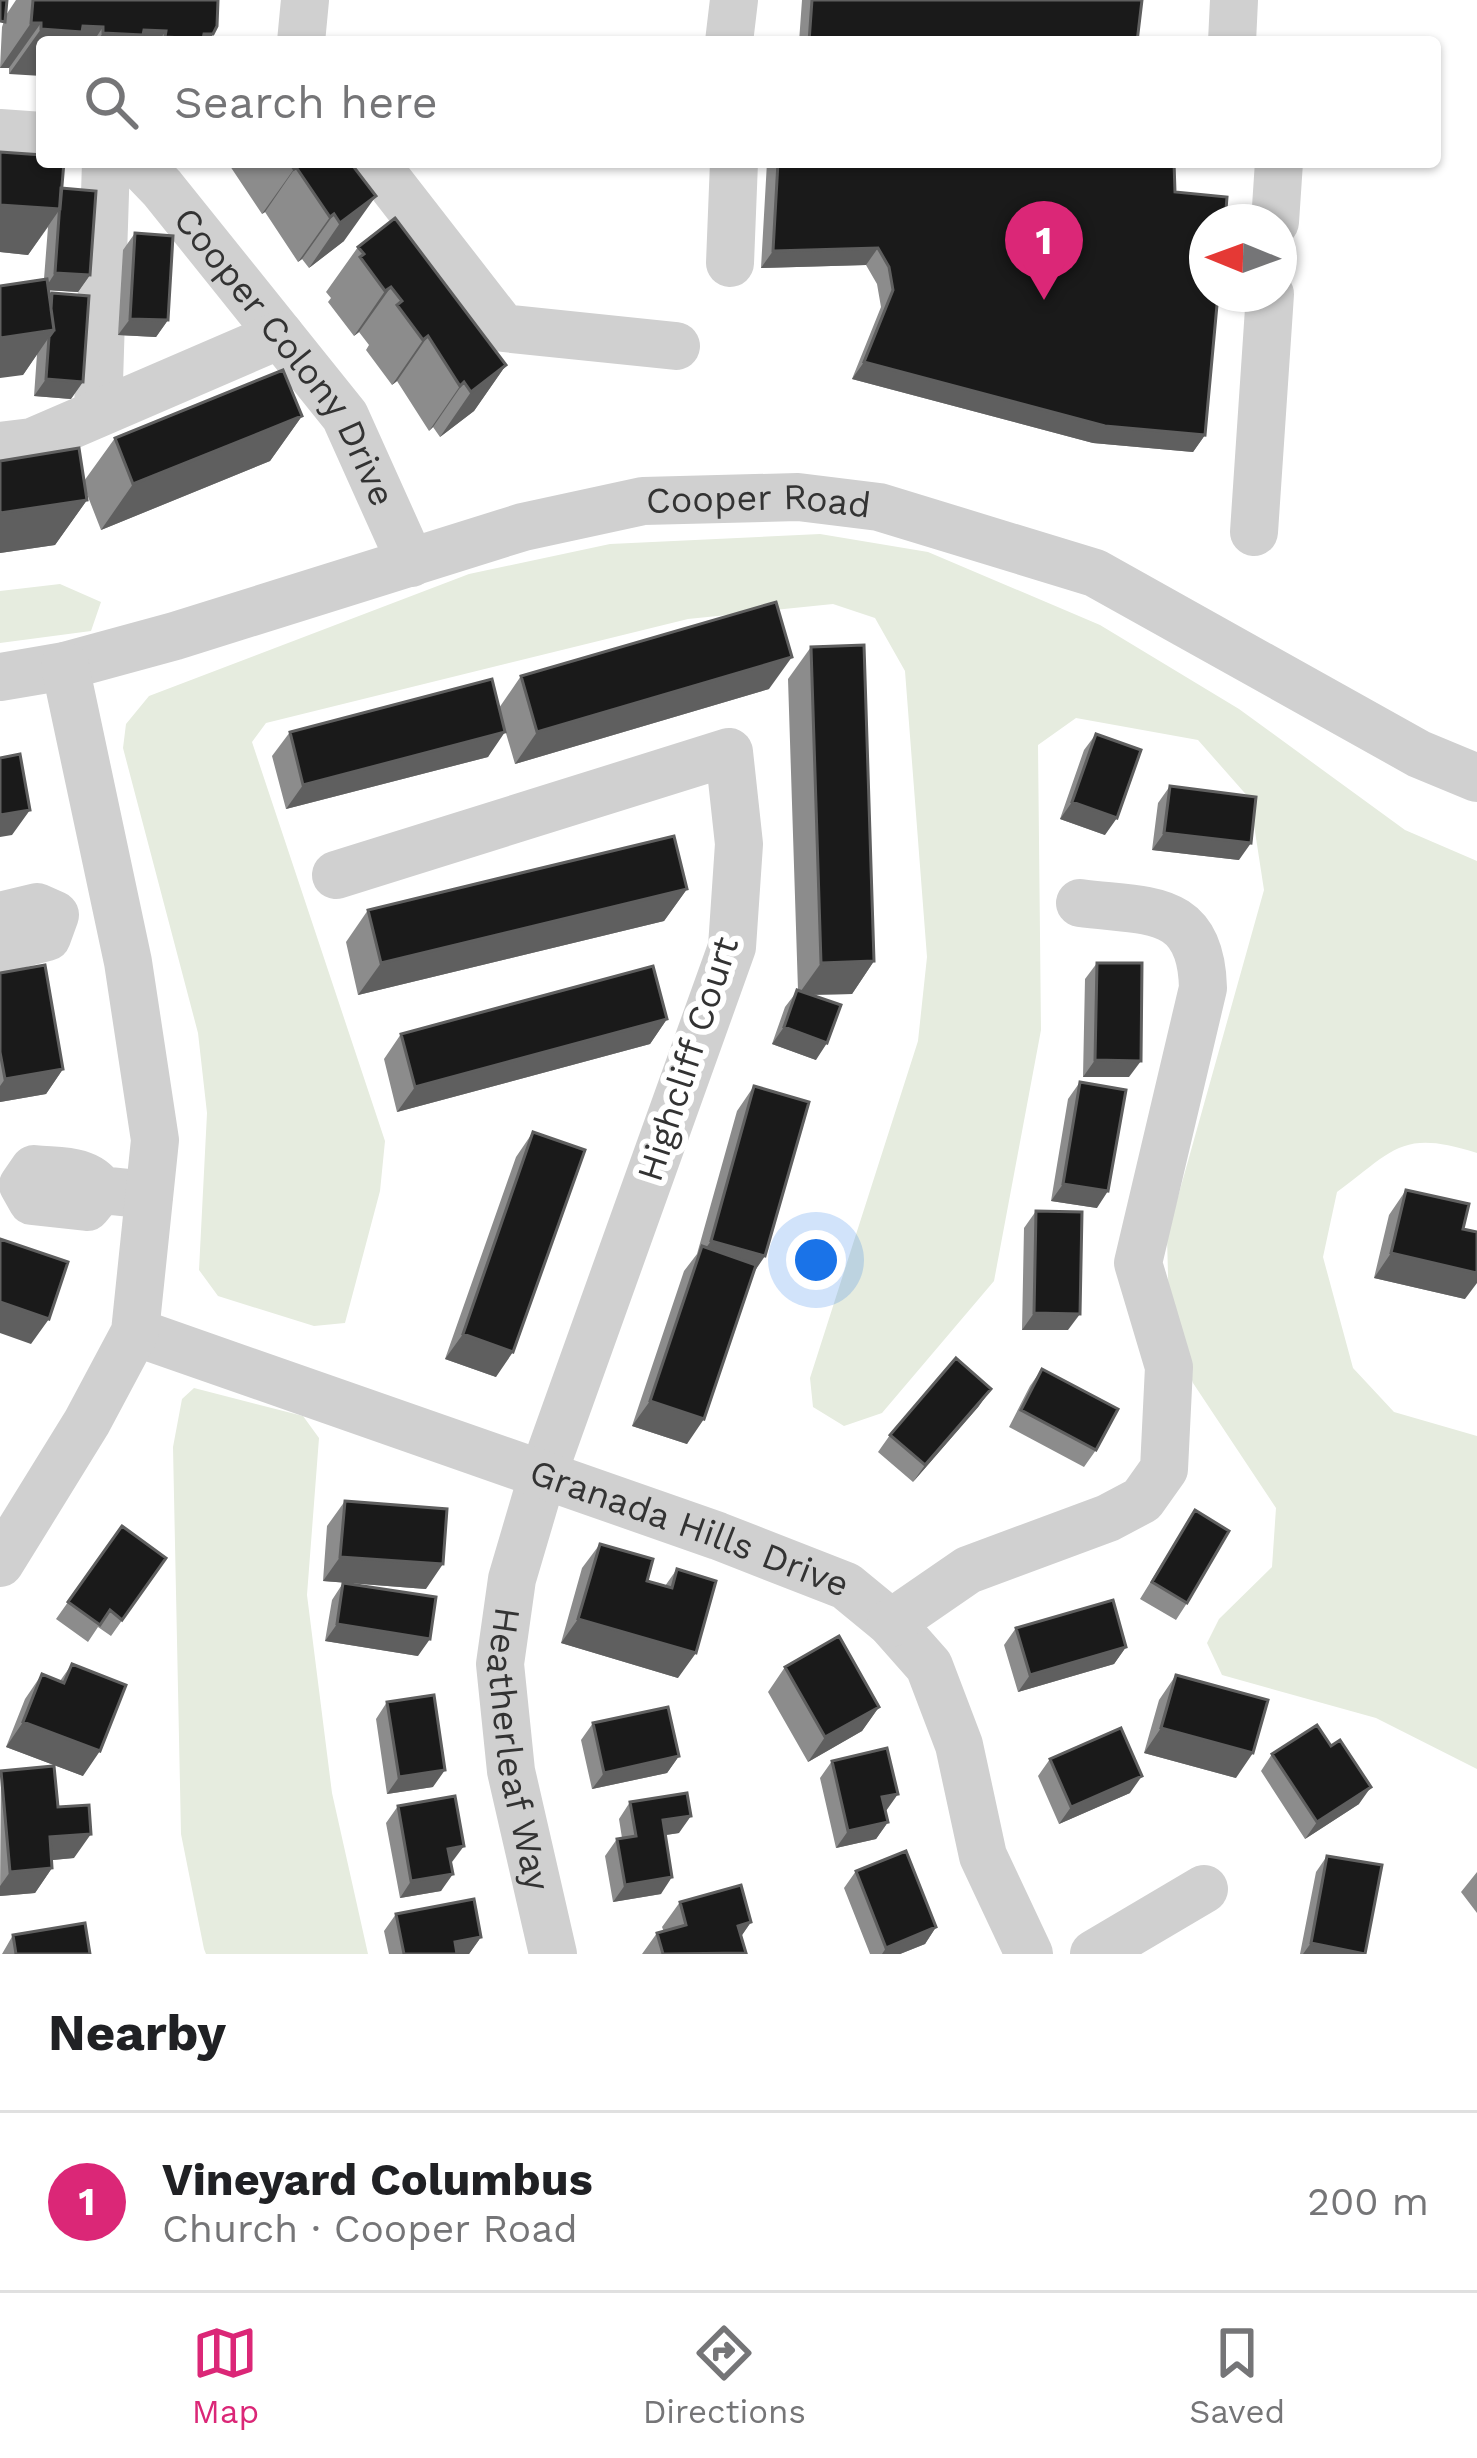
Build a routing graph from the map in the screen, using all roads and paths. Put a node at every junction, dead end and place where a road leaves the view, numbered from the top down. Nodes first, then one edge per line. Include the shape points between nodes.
1 (304, 0) edge
2 (734, 0) edge
3 (1234, 0) edge
4 (302, 36) edge
5 (731, 36) edge
6 (1232, 36) edge
7 (0, 133) edge
8 (36, 136) edge
9 (106, 168) edge
10 (143, 168) edge
11 (379, 168) edge
12 (734, 168) edge
13 (1279, 168) edge
14 (1276, 204) edge
15 (730, 263) dead end
16 (1269, 312) edge
17 (280, 335) junction
18 (676, 346) dead end
19 (98, 413) junction
20 (0, 446) edge
21 (1254, 532) dead end
22 (411, 562) junction
23 (65, 666) junction
24 (0, 677) edge
25 (1477, 778) edge
26 (336, 875) dead end
27 (1080, 904) dead end
28 (117, 906) junction
29 (56, 915) junction
30 (0, 916) edge
31 (0, 949) edge
32 (11, 1184) edge
33 (149, 1195) junction
34 (135, 1332) junction
35 (543, 1474) junction
36 (0, 1563) edge
37 (891, 1623) junction
38 (1204, 1889) dead end
39 (553, 1954) edge
40 (1029, 1954) edge
41 (1094, 1954) edge

1 - 4 street
2 - 5 street
3 - 6 street
7 - 8 street
9 - 19 street
10 - 17 street, Cooper Colony Drive
11 - 18 street via 503,328
12 - 15 street
13 - 14 street
16 - 21 street
17 - 19 street
17 - 22 street, Cooper Colony Drive via 345,416
19 - 20 street via 32,442
22 - 23 street, Cooper Road
22 - 25 street, Cooper Road via 643,501 798,497 879,507 1095,573 1419,754
23 - 24 street, Cooper Road
23 - 28 street
26 - 35 street, Highcliff Court via 729,752 740,844 732,947
27 - 37 street via 1167,914 1190,933 1203,959 1203,988 1138,1264 1169,1367 1164,1468 1142,1500 968,1570
28 - 29 street
28 - 33 street via 155,1140
29 - 30 street via 37,907
29 - 31 street via 47,937
32 - 33 street via 34,1169
33 - 34 street
34 - 35 street, Granada Hills Drive
34 - 36 street
35 - 37 street, Granada Hills Drive via 846,1586
35 - 39 street, Heatherleaf Way via 512,1579 500,1664 511,1771
37 - 40 street, Granada Hills Drive via 929,1666 958,1745 983,1856
38 - 41 street

